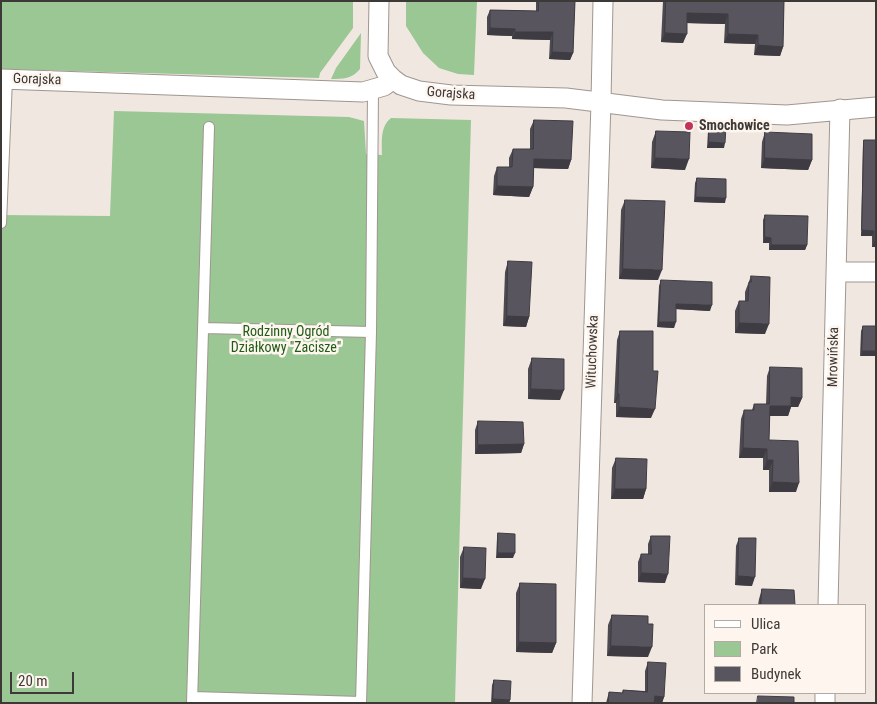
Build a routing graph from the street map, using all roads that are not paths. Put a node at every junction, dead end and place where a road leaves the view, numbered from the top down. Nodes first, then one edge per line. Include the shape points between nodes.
1 (379, 1) edge
2 (603, 1) edge
3 (4, 79) edge
4 (393, 79) junction
5 (373, 90) junction
6 (601, 102) junction
7 (876, 107) edge
8 (840, 109) junction
9 (210, 127) dead end
10 (1, 223) edge
11 (836, 272) junction
12 (876, 272) edge
13 (204, 328) junction
14 (371, 332) junction
15 (828, 604) edge
16 (193, 700) edge
17 (361, 703) edge
18 (582, 703) edge

1 - 4 street via 378,56
2 - 6 street, Wituchowska
3 - 5 street, Gorajska
3 - 10 lane
4 - 5 street, Gorajska
4 - 6 street, Gorajska via 418,91 436,94
5 - 14 lane
6 - 8 street, Gorajska via 662,110 787,115
6 - 18 street, Wituchowska
7 - 8 street, Gorajska
8 - 11 street, Mrowińska
9 - 13 lane
11 - 12 street
11 - 15 street, Mrowińska
13 - 14 lane
13 - 16 lane
14 - 17 lane
16 - 17 lane

